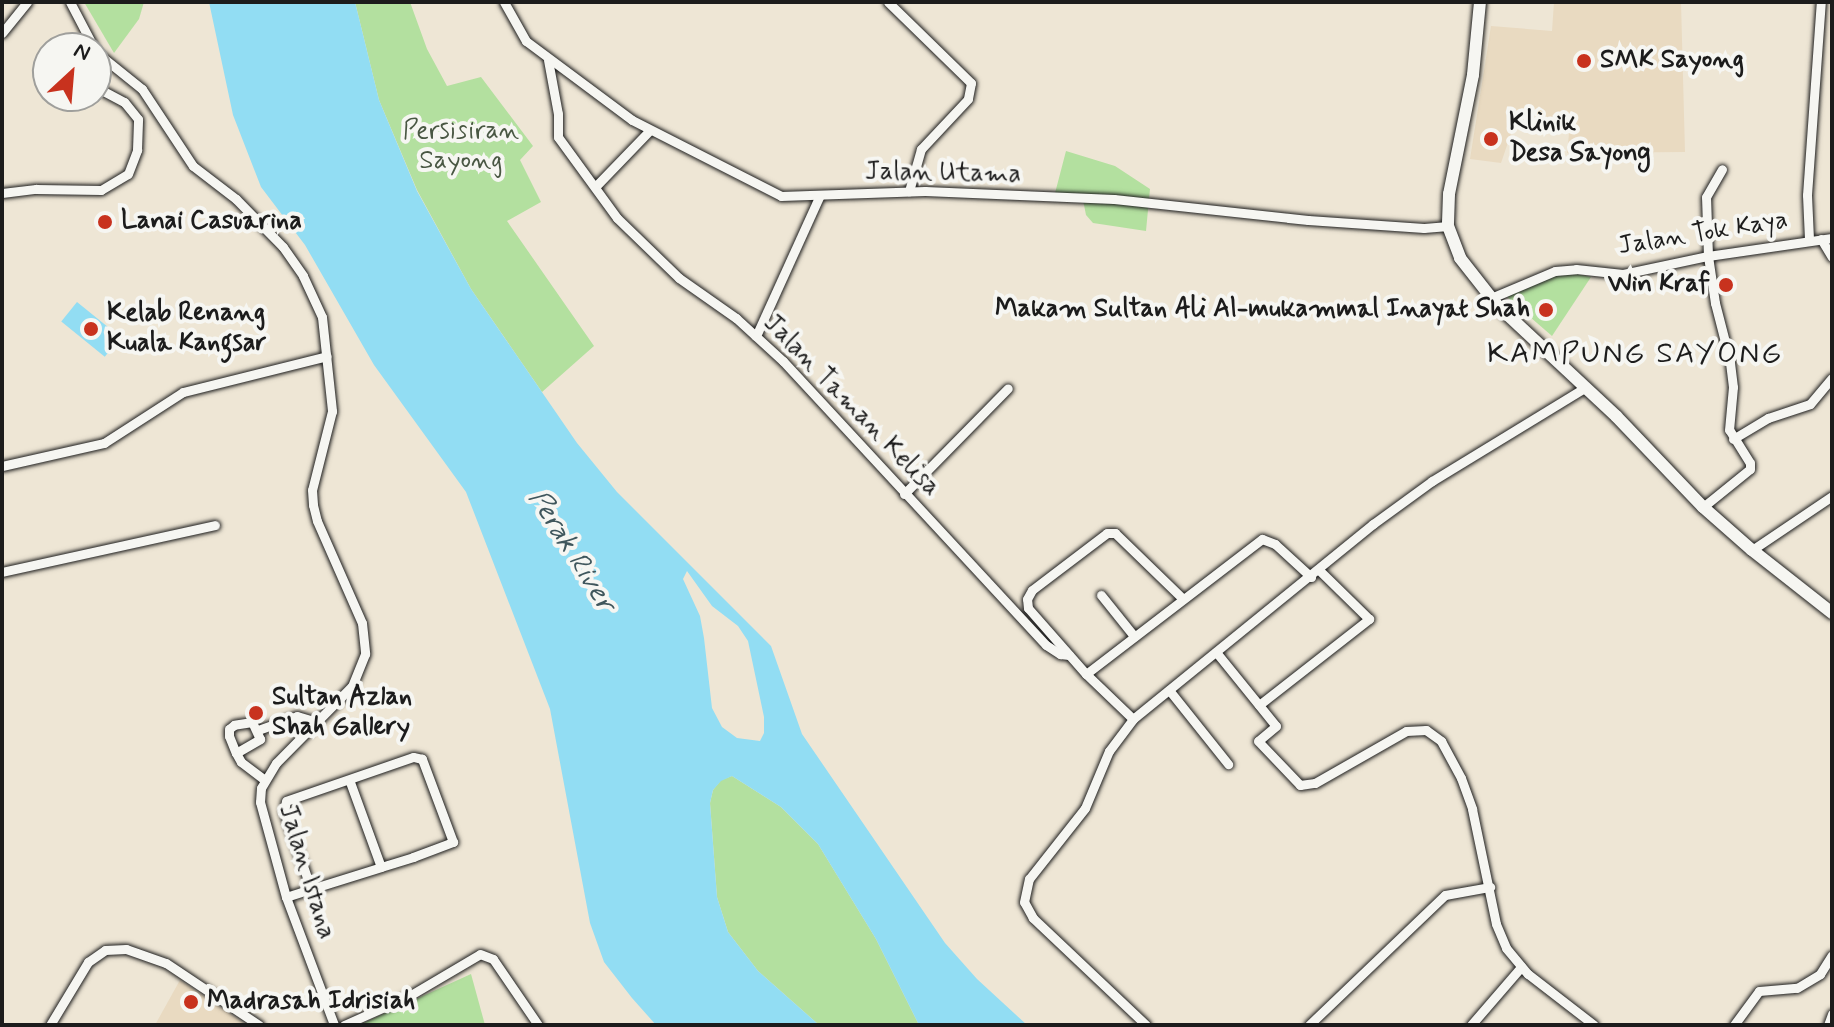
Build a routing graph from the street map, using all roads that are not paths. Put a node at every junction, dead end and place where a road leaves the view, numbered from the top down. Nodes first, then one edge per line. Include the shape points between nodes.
1 (27, 2) edge
2 (70, 2) edge
3 (888, 2) edge
4 (1480, 2) edge
5 (1821, 2) edge
6 (509, 4) edge
7 (85, 32) edge
8 (2, 33) edge
9 (548, 60) junction
10 (112, 66) edge
11 (112, 96) edge
12 (649, 131) junction
13 (1722, 169) dead end
14 (595, 187) junction
15 (909, 191) junction
16 (2, 193) edge
17 (819, 197) junction
18 (1448, 226) junction
19 (1827, 238) edge
20 (1809, 239) junction
21 (1708, 256) junction
22 (1832, 257) edge
23 (1491, 298) junction
24 (756, 336) junction
25 (327, 356) junction
26 (1832, 378) edge
27 (1586, 387) junction
28 (1008, 388) dead end
29 (1733, 439) junction
30 (2, 466) edge
31 (904, 494) junction
32 (1832, 496) edge
33 (1703, 507) junction
34 (215, 525) dead end
35 (1752, 550) junction
36 (2, 572) edge
37 (1315, 574) junction
38 (1101, 595) dead end
39 (1182, 598) junction
40 (1832, 613) edge
41 (1134, 636) junction
42 (1216, 652) junction
43 (1069, 655) junction
44 (1086, 674) junction
45 (1169, 690) junction
46 (1259, 705) junction
47 (1133, 719) junction
48 (317, 722) junction
49 (258, 730) junction
50 (236, 753) junction
51 (1228, 764) dead end
52 (265, 780) junction
53 (350, 782) junction
54 (381, 867) junction
55 (1490, 887) junction
56 (311, 889) junction
57 (286, 897) junction
58 (1832, 955) edge
59 (1521, 967) junction
60 (1832, 1014) edge
61 (50, 1025) edge
62 (259, 1025) edge
63 (334, 1025) edge
64 (344, 1025) edge
65 (538, 1025) edge
66 (1146, 1025) edge
67 (1309, 1025) edge
68 (1471, 1025) edge
69 (1594, 1025) edge
70 (1734, 1025) edge
71 (1828, 1025) edge

1 - 8 street
2 - 7 street, Jalan Istana
3 - 15 street via 971,83 968,99 921,149
4 - 18 main road
5 - 20 street via 1807,195
6 - 9 street, Jalan Utama via 526,41
9 - 12 street, Jalan Utama
9 - 14 street, Jalan Taman Kelisa via 558,137
10 - 25 street, Jalan Istana via 142,89 193,166 236,199 283,247 322,317
11 - 16 street via 138,119 137,150 126,177 101,190
12 - 14 street
12 - 17 street, Jalan Utama via 772,193
13 - 21 street via 1706,197
14 - 24 street, Jalan Taman Kelisa via 655,256
15 - 17 street, Jalan Utama
15 - 18 street, Jalan Utama via 1114,199 1335,222
17 - 24 street
18 - 23 main road via 1460,258
19 - 20 street, Jalan Tok Kaya
19 - 22 street
20 - 21 street, Jalan Tok Kaya
21 - 23 street, Jalan Tok Kaya via 1623,274 1555,271
21 - 29 street via 1730,361
23 - 27 main road
24 - 31 street, Jalan Taman Kelisa
25 - 30 street via 183,392 104,443
25 - 48 street, Jalan Istana via 332,411 313,505 359,615 365,654 352,686
26 - 29 street via 1810,404 1768,418
27 - 33 main road
27 - 37 street via 1432,481
28 - 31 street
29 - 33 street via 1750,469
31 - 43 street, Jalan Taman Kelisa via 1046,645
32 - 35 street
33 - 35 main road
34 - 36 street
35 - 40 main road
37 - 39 street via 1262,539
37 - 42 street
37 - 46 street via 1369,619
38 - 41 street
39 - 41 street
39 - 43 street via 1123,538 1107,533 1027,599 1028,608
41 - 44 street
42 - 45 street
42 - 46 street
43 - 44 street
44 - 47 street
45 - 47 street
45 - 51 street
46 - 55 street via 1276,726 1258,741 1300,785 1315,783 1406,731 1433,734 1461,778
47 - 66 street via 1109,751 1075,823 1029,879 1024,902 1033,918
48 - 49 street via 297,716
48 - 52 street, Jalan Istana
49 - 50 street via 256,744
49 - 50 street via 246,720 229,729
50 - 52 street
52 - 57 street, Jalan Istana via 260,802
53 - 54 street
53 - 54 street via 413,757 422,759 453,842
53 - 56 street via 286,801 284,811
54 - 56 street
55 - 59 street via 1500,936
55 - 67 street via 1439,900
56 - 57 street
57 - 63 street, Jalan Istana
58 - 70 street via 1820,974 1797,988 1759,991
59 - 68 street
59 - 69 street
60 - 71 street
61 - 62 street via 88,962 105,950 126,949 166,963
64 - 65 street via 409,996 480,954 493,959

